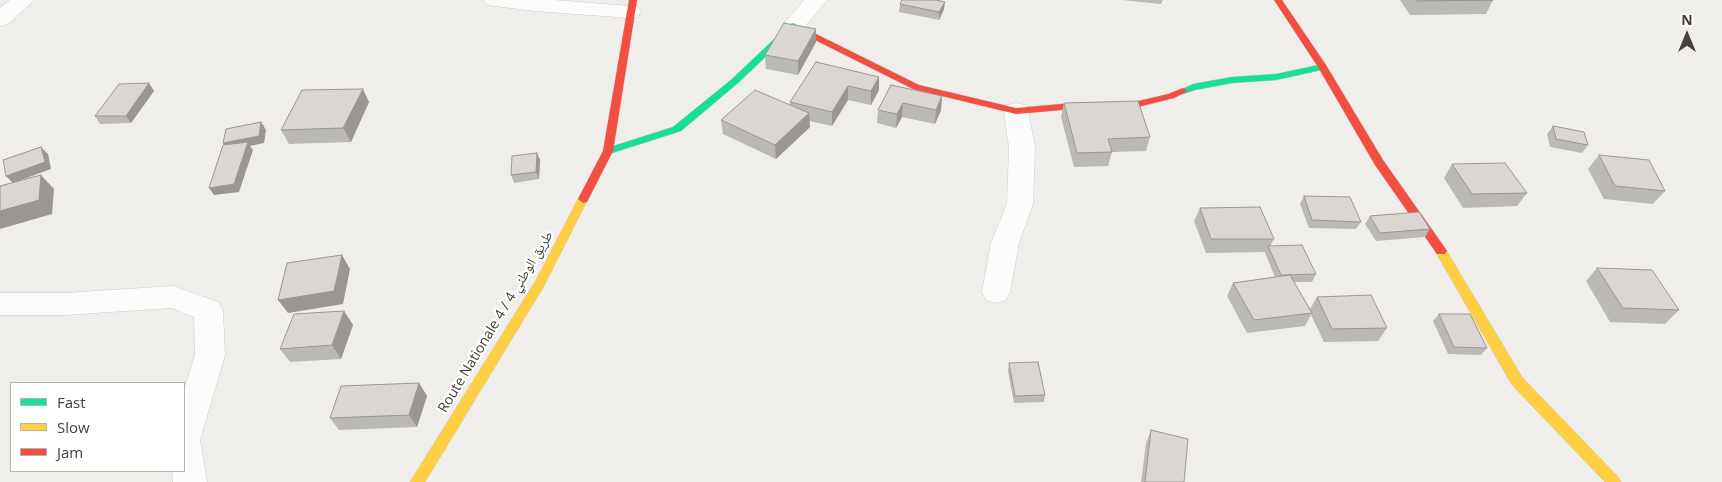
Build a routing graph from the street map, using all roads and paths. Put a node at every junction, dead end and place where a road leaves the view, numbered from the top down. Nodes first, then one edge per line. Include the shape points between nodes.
1 (23, 0) edge
2 (496, 0) edge
3 (816, 0) edge
4 (1278, 0) edge
5 (632, 6) edge
6 (0, 19) edge
7 (793, 26) junction
8 (1323, 67) junction
9 (1016, 111) junction
10 (608, 151) junction
11 (996, 292) dead end
12 (0, 304) edge
13 (185, 437) edge
14 (185, 447) edge
15 (190, 482) edge
16 (417, 482) edge
17 (1614, 482) edge

1 - 6 street
2 - 5 street via 535,5
3 - 7 street
4 - 8 street
5 - 10 street, Route Nationale 4 / طريق الوطني 4
7 - 9 street via 916,87
7 - 10 street via 735,81 677,129
8 - 9 street via 1276,77 1194,87 1122,108 1073,106
8 - 17 street via 1379,162 1446,258 1517,381
9 - 11 street via 1022,147 1020,204 1005,243
10 - 16 street, Route Nationale 4 / طريق الوطني 4 via 540,283
12 - 13 street via 173,298 208,310 210,355
14 - 15 street

